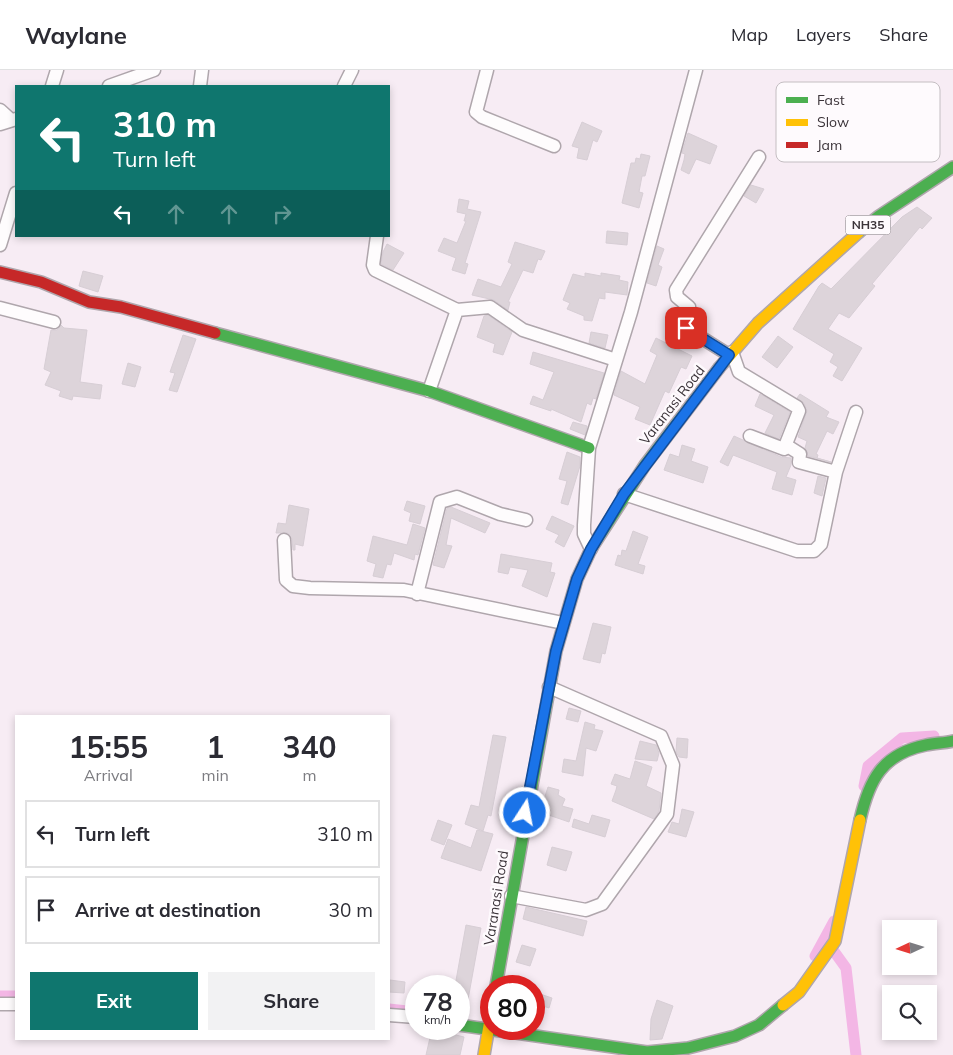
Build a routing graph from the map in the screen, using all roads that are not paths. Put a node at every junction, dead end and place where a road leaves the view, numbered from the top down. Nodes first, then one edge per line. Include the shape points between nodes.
1 (57, 70) edge
2 (154, 70) edge
3 (202, 70) edge
4 (352, 70) edge
5 (488, 70) edge
6 (696, 70) edge
7 (52, 85) edge
8 (112, 85) edge
9 (200, 85) edge
10 (344, 85) edge
11 (0, 110) edge
12 (9, 121) edge
13 (554, 146) dead end
14 (759, 157) dead end
15 (953, 167) edge
16 (15, 197) edge
17 (377, 237) edge
18 (0, 245) edge
19 (0, 272) edge
20 (0, 308) edge
21 (457, 310) junction
22 (54, 322) dead end
23 (730, 354) junction
24 (616, 360) junction
25 (428, 391) junction
26 (856, 412) dead end
27 (750, 436) dead end
28 (589, 448) junction
29 (784, 449) junction
30 (836, 472) junction
31 (624, 494) junction
32 (526, 520) dead end
33 (284, 540) dead end
34 (591, 549) junction
35 (417, 594) junction
36 (563, 623) junction
37 (549, 687) junction
38 (953, 741) edge
39 (511, 896) junction
40 (498, 975) edge
41 (0, 1004) edge
42 (15, 1004) edge
43 (390, 1015) edge
44 (405, 1016) edge
45 (545, 1034) edge
46 (486, 1040) edge
47 (484, 1055) edge

1 - 7 street
2 - 8 street
3 - 9 street
4 - 10 street
5 - 13 street via 476,112
6 - 24 street
11 - 12 street
14 - 23 street via 676,290 677,298 689,307 684,324 686,328
15 - 23 main road, Varanasi Road / NH35 via 879,216 836,251 758,323
16 - 18 street
17 - 21 street via 375,270
19 - 25 main road via 41,282 89,302 121,307
20 - 22 street
21 - 24 street via 490,307 524,330
21 - 25 street
23 - 29 street via 740,372 797,406 799,410
23 - 31 main road, Varanasi Road / NH35
24 - 28 street
25 - 28 main road
26 - 30 street
27 - 29 street
28 - 34 street via 584,534
29 - 30 street via 800,454 799,462
30 - 31 street via 821,544 814,551 805,553
31 - 34 main road, Varanasi Road / NH35
32 - 35 street via 500,514 457,497 440,502
33 - 35 street via 286,580 292,586 390,588
34 - 36 main road, Varanasi Road / NH35
35 - 36 street
36 - 37 main road, Varanasi Road / NH35
37 - 39 main road, Varanasi Road / NH35
37 - 39 street via 661,736 673,765 667,814 602,904 593,909
38 - 45 main road via 913,749 891,761 872,778 832,945 799,992 763,1022 734,1036 668,1052 629,1051
39 - 40 main road, Varanasi Road / NH35
41 - 42 street
43 - 44 street
46 - 47 main road

